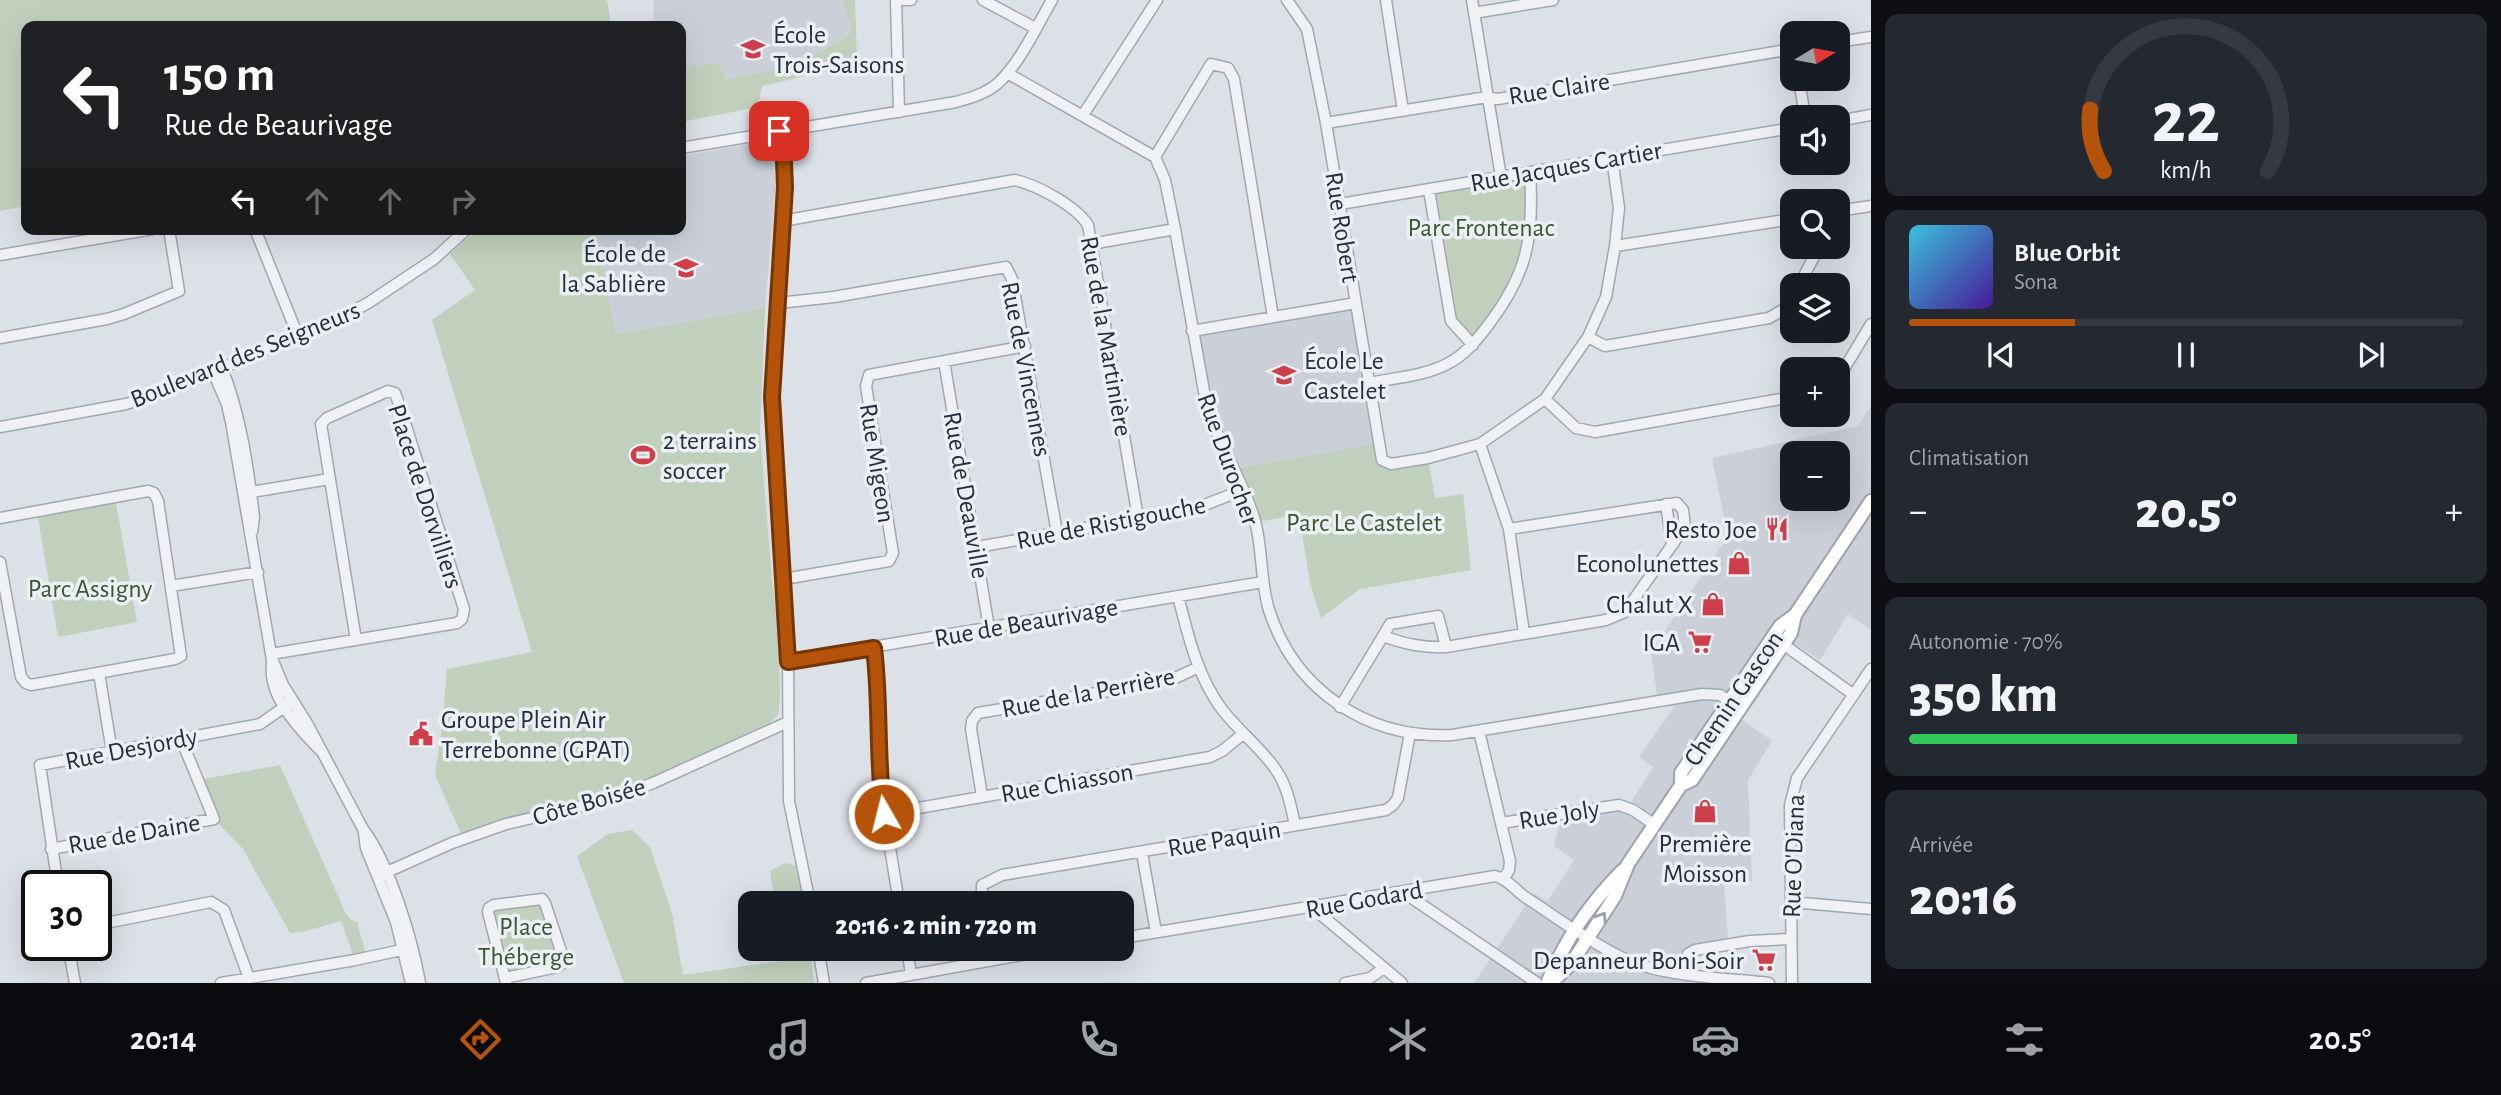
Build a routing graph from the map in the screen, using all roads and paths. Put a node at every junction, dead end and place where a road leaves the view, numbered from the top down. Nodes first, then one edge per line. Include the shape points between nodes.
1 (896, 0) edge
2 (911, 0) edge
3 (983, 0) edge
4 (1052, 0) edge
5 (1157, 0) edge
6 (1287, 0) edge
7 (1386, 0) edge
8 (1472, 0) edge
9 (1553, 0) edge
10 (1474, 13) junction
11 (1035, 28) junction
12 (1871, 37) edge
13 (1850, 40) edge
14 (1780, 51) edge
15 (1007, 73) junction
16 (1487, 97) junction
17 (1403, 111) junction
18 (899, 112) junction
19 (1871, 115) edge
20 (1083, 116) junction
21 (1850, 119) edge
22 (1326, 123) junction
23 (1780, 130) edge
24 (779, 131) junction
25 (686, 147) edge
26 (1155, 157) junction
27 (1612, 158) junction
28 (1530, 173) junction
29 (1500, 177) junction
30 (1429, 190) junction
31 (1340, 204) junction
32 (1871, 206) edge
33 (1850, 209) edge
34 (782, 221) junction
35 (1780, 221) edge
36 (1175, 229) junction
37 (118, 235) edge
38 (170, 235) edge
39 (258, 235) edge
40 (460, 235) edge
41 (1091, 244) junction
42 (1615, 246) junction
43 (0, 255) edge
44 (778, 303) junction
45 (1356, 303) junction
46 (1780, 312) edge
47 (1273, 317) junction
48 (1871, 324) edge
49 (1192, 331) junction
50 (298, 336) junction
51 (1588, 337) junction
52 (0, 338) edge
53 (1473, 345) junction
54 (1025, 346) junction
55 (1850, 359) edge
56 (944, 361) junction
57 (217, 370) junction
58 (1369, 383) junction
59 (1545, 399) junction
60 (1780, 399) edge
61 (0, 427) edge
62 (1480, 444) junction
63 (329, 479) junction
64 (1243, 490) junction
65 (247, 493) junction
66 (1871, 501) edge
67 (1666, 504) junction
68 (0, 518) edge
69 (1138, 518) junction
70 (1509, 529) junction
71 (1058, 533) junction
72 (1672, 545) junction
73 (976, 547) junction
74 (0, 562) edge
75 (258, 572) junction
76 (784, 579) junction
77 (1263, 582) junction
78 (171, 586) junction
79 (1178, 596) junction
80 (5, 615) edge
81 (1795, 615) junction
82 (989, 628) junction
83 (1524, 633) junction
84 (1383, 636) junction
85 (356, 640) junction
86 (1783, 644) junction
87 (1446, 646) junction
88 (874, 648) junction
89 (272, 657) junction
90 (788, 662) junction
91 (1199, 667) junction
92 (1871, 669) edge
93 (99, 673) junction
94 (1854, 695) junction
95 (289, 704) junction
96 (1735, 705) junction
97 (1340, 707) junction
98 (788, 722) junction
99 (1479, 731) junction
100 (1410, 733) junction
101 (1243, 734) junction
102 (181, 739) junction
103 (112, 752) junction
104 (982, 796) junction
105 (884, 814) junction
106 (1501, 823) junction
107 (1295, 825) junction
108 (1655, 825) junction
109 (51, 849) junction
110 (1142, 853) junction
111 (1628, 864) junction
112 (55, 870) edge
113 (382, 874) junction
114 (1504, 878) junction
115 (808, 891) edge
116 (897, 891) edge
117 (982, 891) edge
118 (1403, 892) junction
119 (1791, 902) junction
120 (1313, 908) junction
121 (1871, 909) edge
122 (112, 922) edge
123 (1576, 930) junction
124 (1156, 932) junction
125 (1134, 936) edge
126 (1588, 937) junction
127 (1790, 939) junction
128 (408, 949) junction
129 (71, 961) edge
130 (820, 961) edge
131 (909, 961) edge
132 (987, 961) edge
133 (1384, 968) junction
134 (1685, 973) junction
135 (911, 974) junction
136 (249, 978) junction
137 (900, 980) edge
138 (505, 981) edge
139 (75, 983) edge
140 (221, 983) edge
141 (411, 983) edge
142 (420, 983) edge
143 (824, 983) edge
144 (866, 983) edge
145 (1345, 983) edge
146 (1402, 983) edge
147 (1537, 983) edge
148 (1550, 983) edge
149 (1769, 983) edge
150 (1792, 983) edge

1 - 2 street
1 - 18 street
3 - 11 street
4 - 11 street
5 - 20 street
6 - 22 street, Rue Robert via 1307,29
7 - 17 street
8 - 10 street
9 - 10 street
10 - 16 street
11 - 15 street
12 - 13 street
14 - 16 street, Rue Claire via 1498,99
15 - 18 street via 981,94
15 - 20 street
16 - 17 street, Rue Claire
16 - 29 street
17 - 22 street, Rue Claire
18 - 24 street
19 - 21 street
20 - 26 street
22 - 31 street, Rue Robert
23 - 27 street, Rue Jacques Cartier
24 - 25 street
24 - 34 street via 784,162
26 - 36 street, Rue Durocher
26 - 47 street via 1212,64 1228,68 1234,79
27 - 28 street, Rue Jacques Cartier
27 - 42 street via 1619,208
28 - 29 street, Rue Jacques Cartier
28 - 53 street via 1531,226 1519,275
29 - 30 street, Rue Jacques Cartier
30 - 31 street, Rue Jacques Cartier
30 - 53 street via 1451,321
31 - 45 street, Rue Robert
32 - 33 street
34 - 41 street, Rue de la Martinière via 1016,180 1031,184 1083,216
34 - 44 street
35 - 42 street
36 - 41 street
36 - 49 street, Rue Durocher
37 - 43 street
38 - 52 street via 179,291 107,319
39 - 50 street
40 - 50 street, Boulevard des Seigneurs via 397,285
41 - 69 street, Rue de la Martinière
42 - 51 street via 1606,297
44 - 54 street, Rue de Vincennes via 834,298 1006,267
44 - 76 street via 772,419
45 - 47 street
45 - 58 street, Rue Robert
46 - 51 street via 1769,318 1605,346
47 - 49 street
48 - 55 street
49 - 64 street, Rue Durocher via 1207,408
50 - 57 street, Boulevard des Seigneurs
51 - 59 street
53 - 58 street via 1437,369
54 - 56 street, Rue Migeon
54 - 71 street, Rue de Vincennes
56 - 73 street, Rue de Deauville
56 - 76 street, Rue Migeon via 869,374 866,386 893,553 889,561
57 - 61 street, Boulevard des Seigneurs via 126,404
57 - 65 street
58 - 62 street, Rue Robert via 1382,460 1391,464 1428,458
59 - 60 street via 1576,428 1595,432
59 - 62 street
62 - 70 street
63 - 65 street
63 - 85 street, Place de Dorvilliers
63 - 85 street, Place de Dorvilliers via 321,425 327,418 388,391 395,393 464,609 457,622
64 - 69 street, Rue de Ristigouche via 1194,509
64 - 77 street, Rue Durocher via 1255,522
65 - 75 street
66 - 81 main road, Chemin Gascon
67 - 70 street
67 - 72 street
67 - 72 street via 1677,503 1685,519 1685,527
68 - 78 street via 155,493
69 - 71 street, Rue de Ristigouche
70 - 83 street
71 - 73 street, Rue de Ristigouche
72 - 83 street via 1625,612 1606,620
73 - 82 street, Rue de Deauville
74 - 80 street
75 - 78 street
75 - 89 street
76 - 90 street
77 - 79 street, Rue de Beaurivage
77 - 97 street, Rue Durocher via 1282,645
78 - 93 street via 181,656
79 - 82 street, Rue de Beaurivage
79 - 91 street
80 - 93 street via 26,683
81 - 86 main road, Chemin Gascon
81 - 96 main road, Chemin Gascon via 1780,626
82 - 88 street, Rue de Beaurivage
83 - 87 street
84 - 87 street via 1426,648
84 - 87 street via 1390,624 1437,616
84 - 97 street
85 - 89 street, Place de Dorvilliers
86 - 94 street
86 - 96 main road, Chemin Gascon
88 - 90 street, Rue de Beaurivage
88 - 105 street
89 - 95 street via 272,677
90 - 98 street
91 - 101 street via 1219,706
91 - 104 street, Rue de la Perrière via 1150,684 978,713 971,729
92 - 94 street, Rue O'Diana
93 - 103 street
94 - 119 street, Rue O'Diana via 1797,778 1790,805
95 - 102 street, Rue Desjordy via 260,724
95 - 113 street via 374,844
96 - 99 street, Rue Durocher via 1717,694 1702,694
96 - 108 main road, Chemin Gascon via 1692,780 1681,785
97 - 100 street, Rue Durocher via 1364,720
98 - 113 street, Côte Boisée via 608,800 494,828
98 - 115 street via 789,801
99 - 100 street, Rue Durocher via 1433,736
99 - 106 street
100 - 107 street, Rue Paquin via 1393,805
101 - 104 street, Rue Chiasson via 1210,757
101 - 107 street via 1276,770
102 - 103 street, Rue Desjordy
102 - 109 street, Rue de Daine via 214,818
103 - 109 street, Rue Desjordy via 40,765
104 - 105 street, Rue Chiasson
105 - 116 street
106 - 108 street, Rue Joly via 1619,805
106 - 114 street via 1510,861
107 - 110 street, Rue Paquin
108 - 111 main road, Chemin Gascon
109 - 112 street, Rue Desjordy
110 - 117 street, Rue Paquin via 1002,875 982,885
110 - 124 street
111 - 123 main road, Chemin Gascon
126 -> 111 main road, Chemin Gascon via 1615,896
113 - 128 street
114 - 118 street, Rue Godard
114 - 123 street
118 - 120 street, Rue Godard
118 - 147 street
119 - 121 street
119 - 127 street, Rue O'Diana
120 - 124 street, Rue Godard
120 - 133 street
122 - 136 street via 211,902 224,910
123 - 126 street
123 - 148 main road, Chemin Gascon via 1559,956
124 - 125 street, Rue Godard
126 - 134 street via 1635,964
126 - 148 main road, Chemin Gascon
127 - 134 street via 1693,950
127 - 150 street, Rue O'Diana
128 - 136 street
128 - 141 street
128 - 142 street
129 - 139 street
130 - 143 street
131 - 135 street
132 - 135 street
133 - 145 street via 1370,978
133 - 146 street
134 - 149 street
135 - 137 street
136 - 140 street
137 - 144 street
138 - 138 street via 489,908 541,899 563,962

